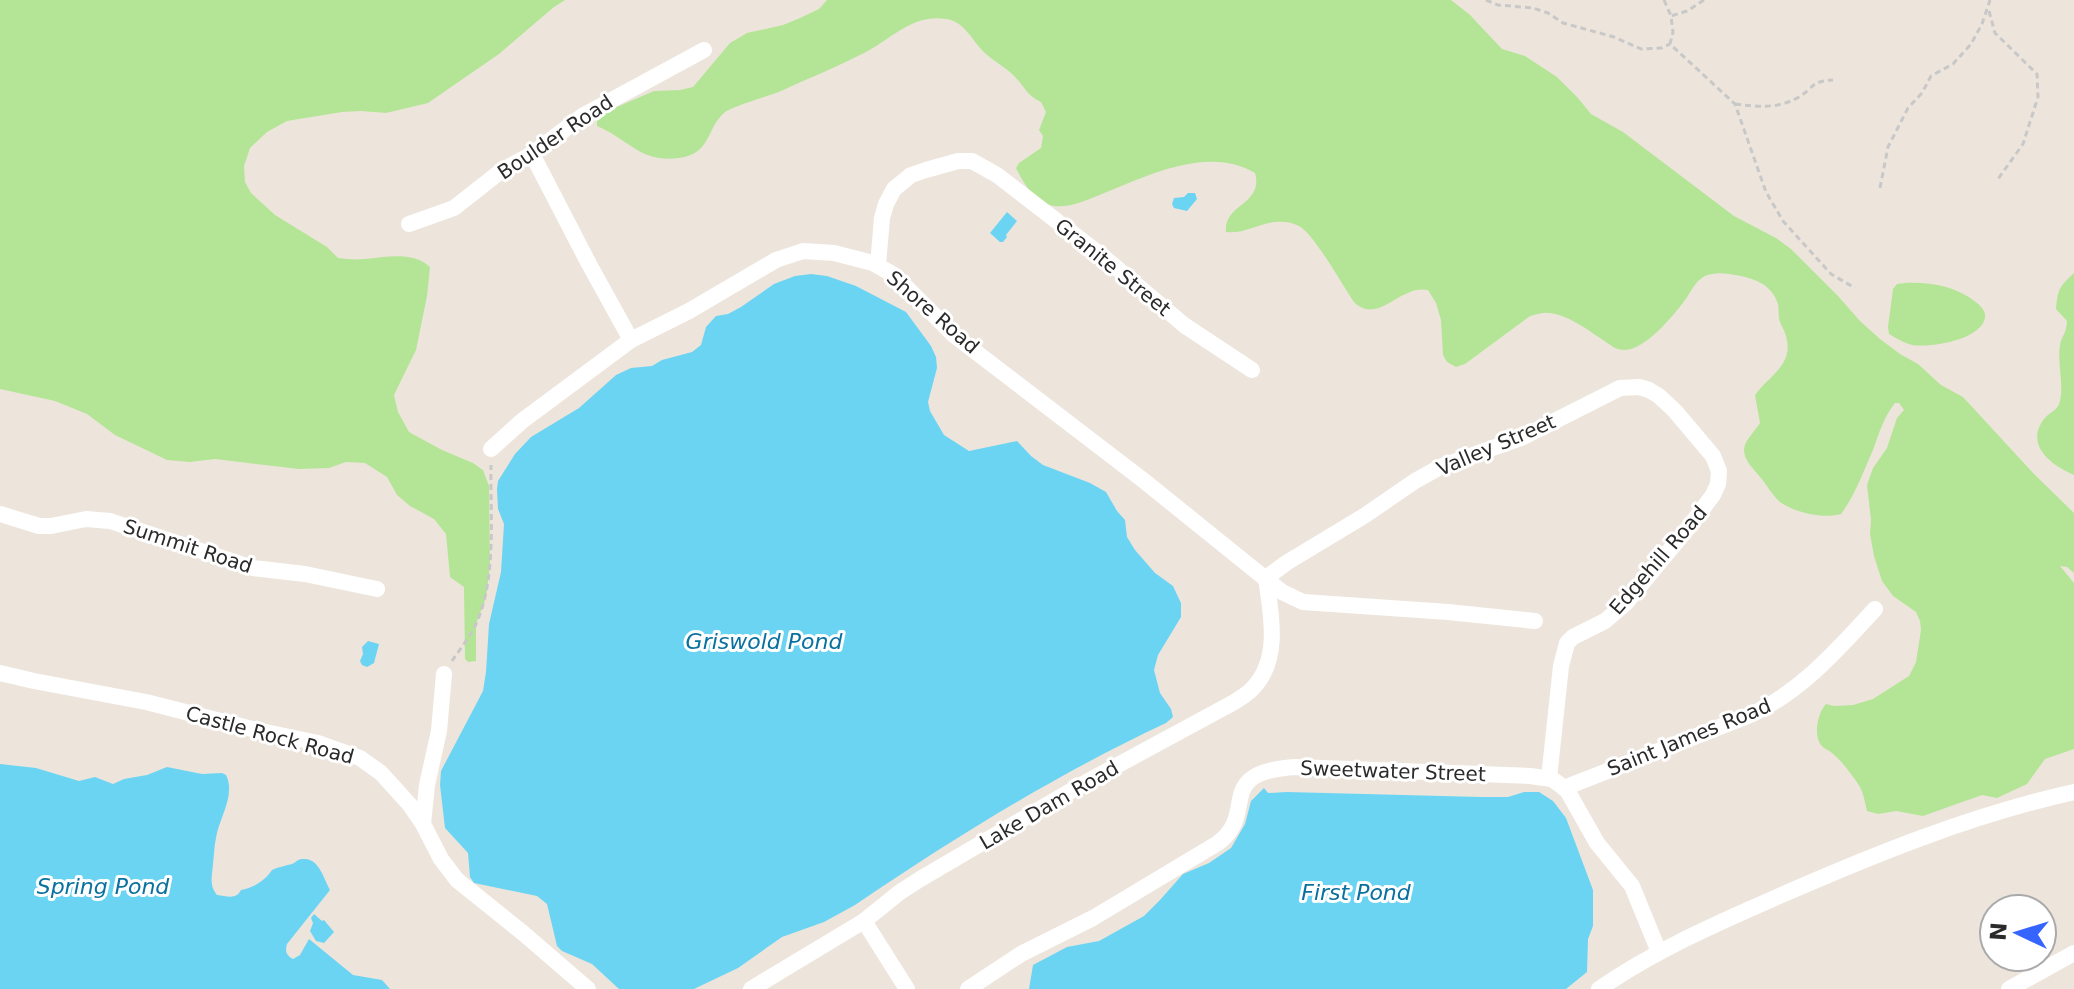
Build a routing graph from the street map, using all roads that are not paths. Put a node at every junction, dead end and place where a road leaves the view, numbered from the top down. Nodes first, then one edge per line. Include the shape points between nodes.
1 (704, 50) dead end
2 (532, 154) junction
3 (409, 224) dead end
4 (878, 265) junction
5 (631, 340) junction
6 (1252, 370) dead end
7 (1653, 392) joint
8 (491, 449) road end
9 (0, 514) edge
10 (1266, 578) junction
11 (377, 589) dead end
12 (1875, 609) dead end
13 (1535, 621) dead end
14 (0, 673) edge
15 (444, 674) road end
16 (1549, 778) junction
17 (1564, 788) junction
18 (2074, 792) edge
19 (423, 824) junction
20 (864, 921) junction
21 (1659, 952) junction
22 (2074, 953) edge
23 (588, 989) edge
24 (751, 989) edge
25 (907, 989) edge
26 (968, 989) edge
27 (1599, 989) edge
28 (2009, 989) edge

1 - 2 street, Boulder Road via 606,102
2 - 3 street, Boulder Road via 454,208
2 - 5 street
4 - 5 street, Shore Road via 818,251 791,254
4 - 6 street, Granite Street via 884,210 894,189 926,170 958,161 976,163 1106,259 1176,319
4 - 10 street, Shore Road via 955,336
5 - 8 street, Shore Road
7 - 10 street, Valley Street via 1620,388 1521,438 1442,466
7 - 16 street, Edgehill Road via 1709,450 1717,463 1718,484 1626,603 1567,643
9 - 11 street, Summit Road via 39,526 110,521 253,568
10 - 13 street, Shore Road via 1303,602
10 - 20 street, Lake Dam Road via 1271,649 1266,668 1249,692 922,878
12 - 17 street, Saint James Road via 1817,669 1772,705
14 - 19 street, Castle Rock Road via 337,748 381,773
15 - 19 street
16 - 17 street, Sweetwater Street
16 - 26 street, Sweetwater Street via 1309,767 1261,773 1245,785 1224,839
17 - 21 street, Sweetwater Street via 1597,843 1632,886
18 - 21 street via 1892,848
19 - 23 street, Castle Rock Road via 457,880
20 - 24 street, Lake Dam Road
20 - 25 street
21 - 27 street
22 - 28 street

